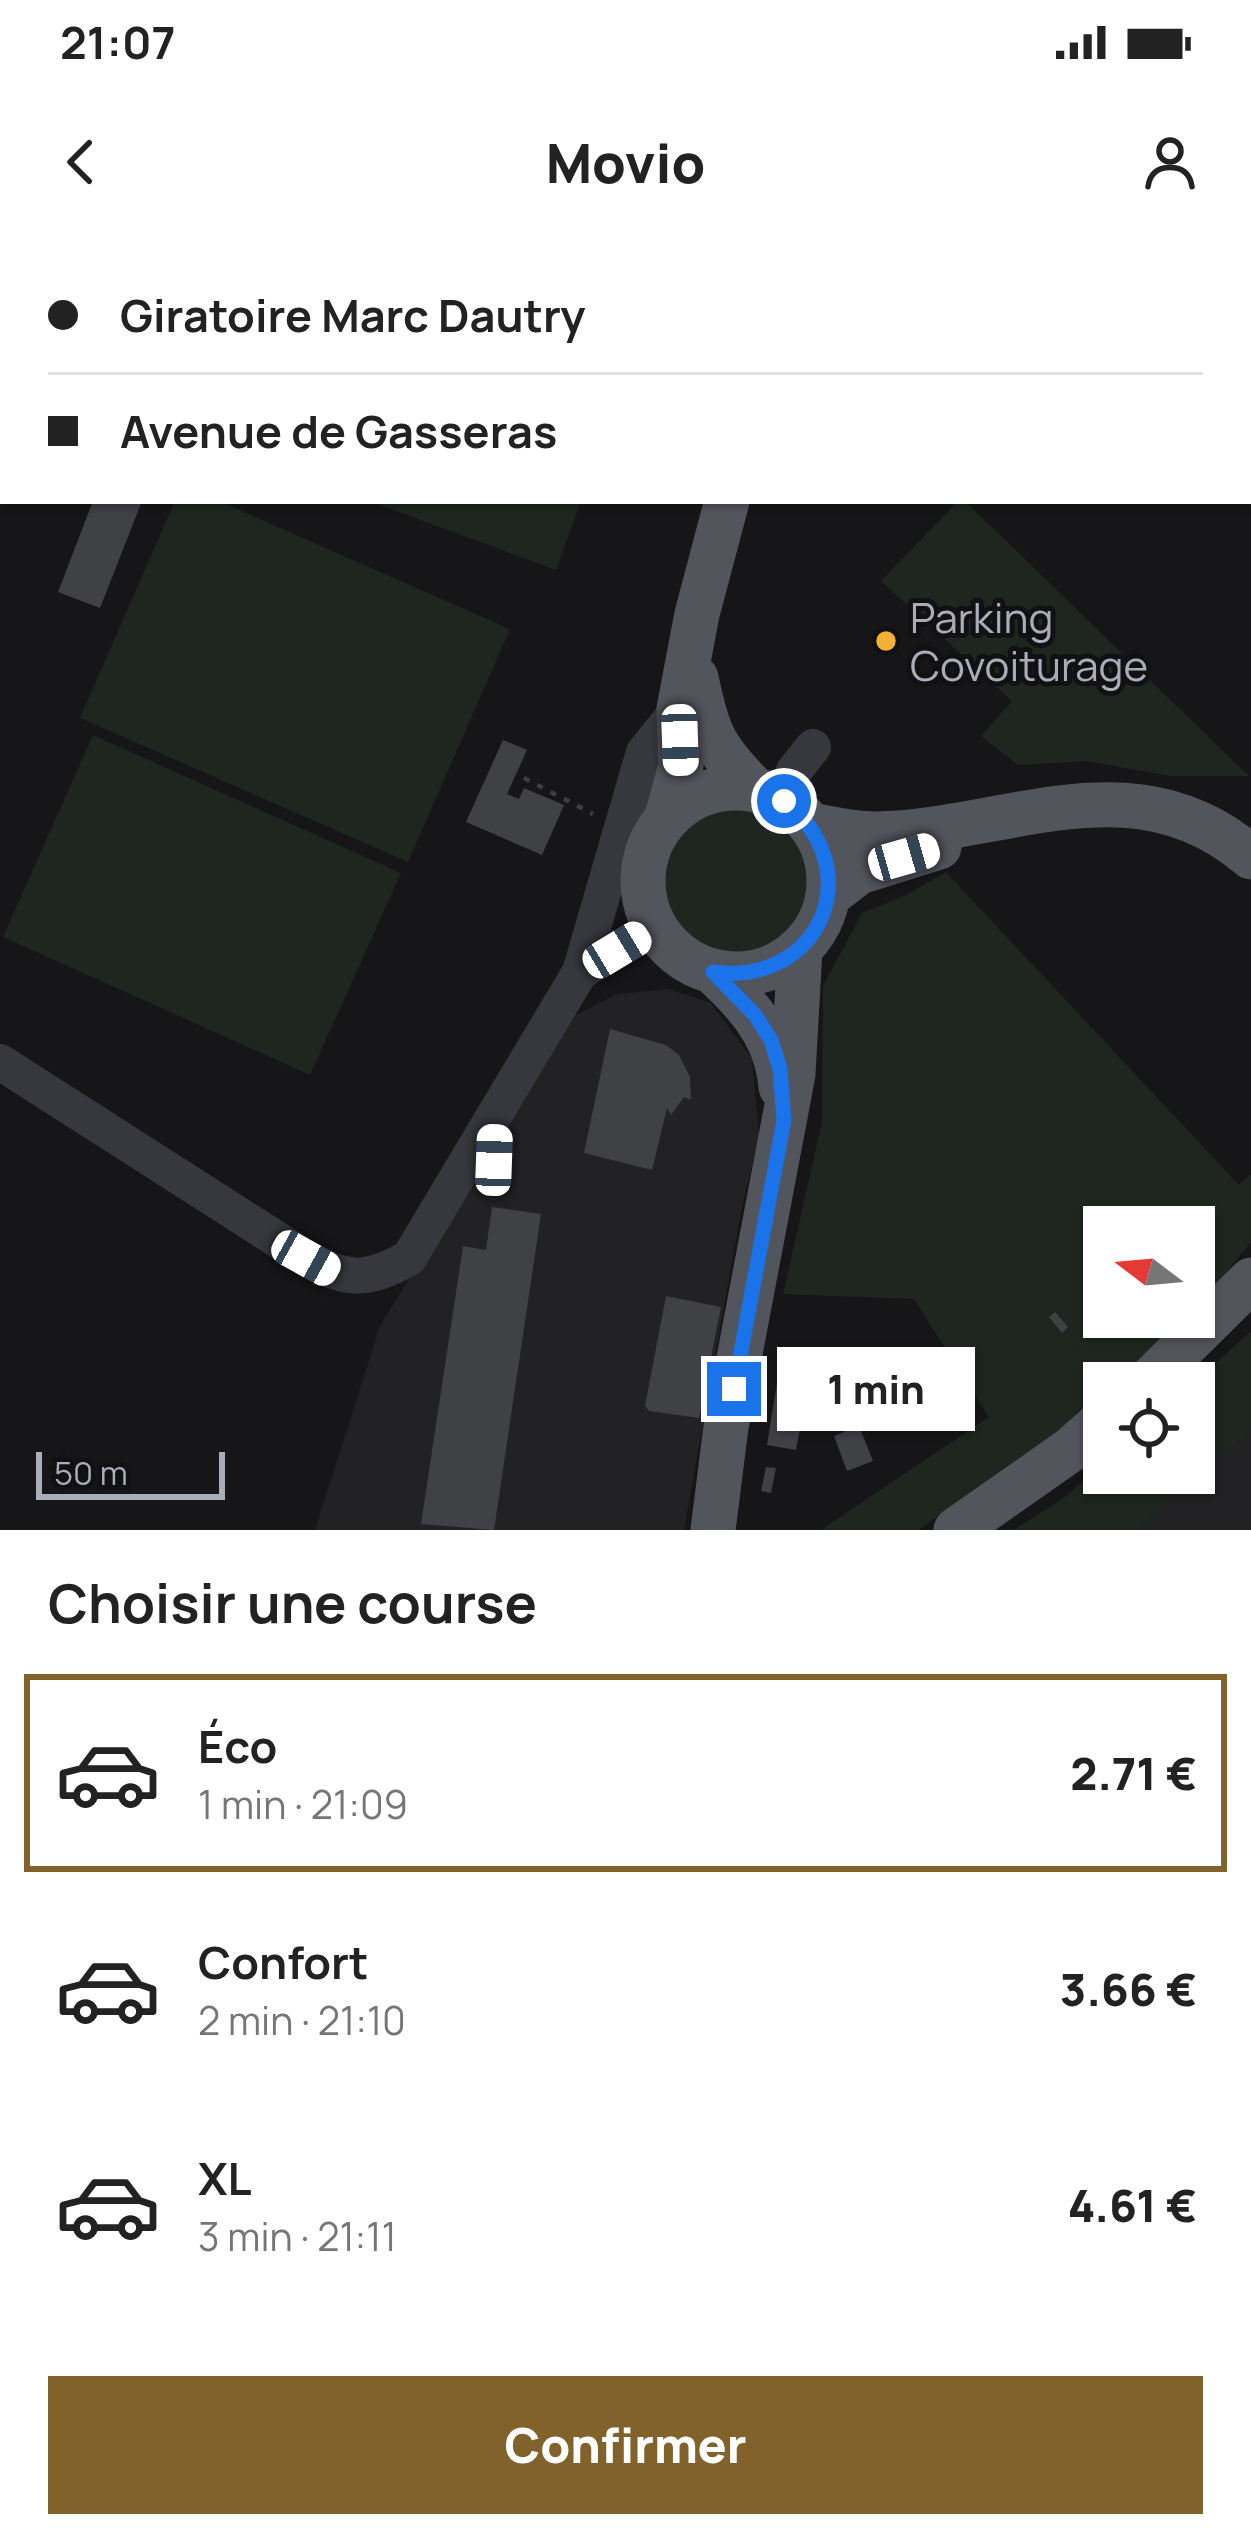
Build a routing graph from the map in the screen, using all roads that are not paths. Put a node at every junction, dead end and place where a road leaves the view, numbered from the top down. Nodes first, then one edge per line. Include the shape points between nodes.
1 (726, 504) edge
2 (691, 651) junction
3 (679, 709) junction
4 (813, 747) dead end
5 (783, 805) junction
6 (665, 820) junction
7 (1251, 857) edge
8 (1251, 887) edge
9 (828, 896) junction
10 (655, 927) junction
11 (800, 950) junction
12 (580, 972) junction
13 (713, 972) junction
14 (0, 1062) edge
15 (496, 1117) junction
16 (784, 1120) junction
17 (494, 1160) dead end
18 (1251, 1280) edge
19 (1168, 1362) edge
20 (1083, 1439) edge
21 (713, 1530) edge
22 (956, 1530) edge

1 - 2 main road
2 - 3 main road
2 - 5 main road via 707,729 725,758
3 - 6 main road via 681,766
3 - 12 street via 644,752
4 - 5 street
5 - 6 main road via 736,788 697,796
5 - 7 main road via 873,834 1080,803 1136,805 1196,822
5 - 9 main road via 823,847
6 - 10 main road via 643,872
8 - 9 main road via 1184,842 1079,825 956,842 859,872
9 - 11 main road
10 - 12 street
10 - 13 main road via 670,948
11 - 13 main road via 760,972
11 - 16 main road
12 - 15 street
13 - 16 main road via 771,1040
14 - 15 street via 336,1275 378,1275 409,1258
15 - 17 street
16 - 21 main road
18 - 19 main road
20 - 22 main road

